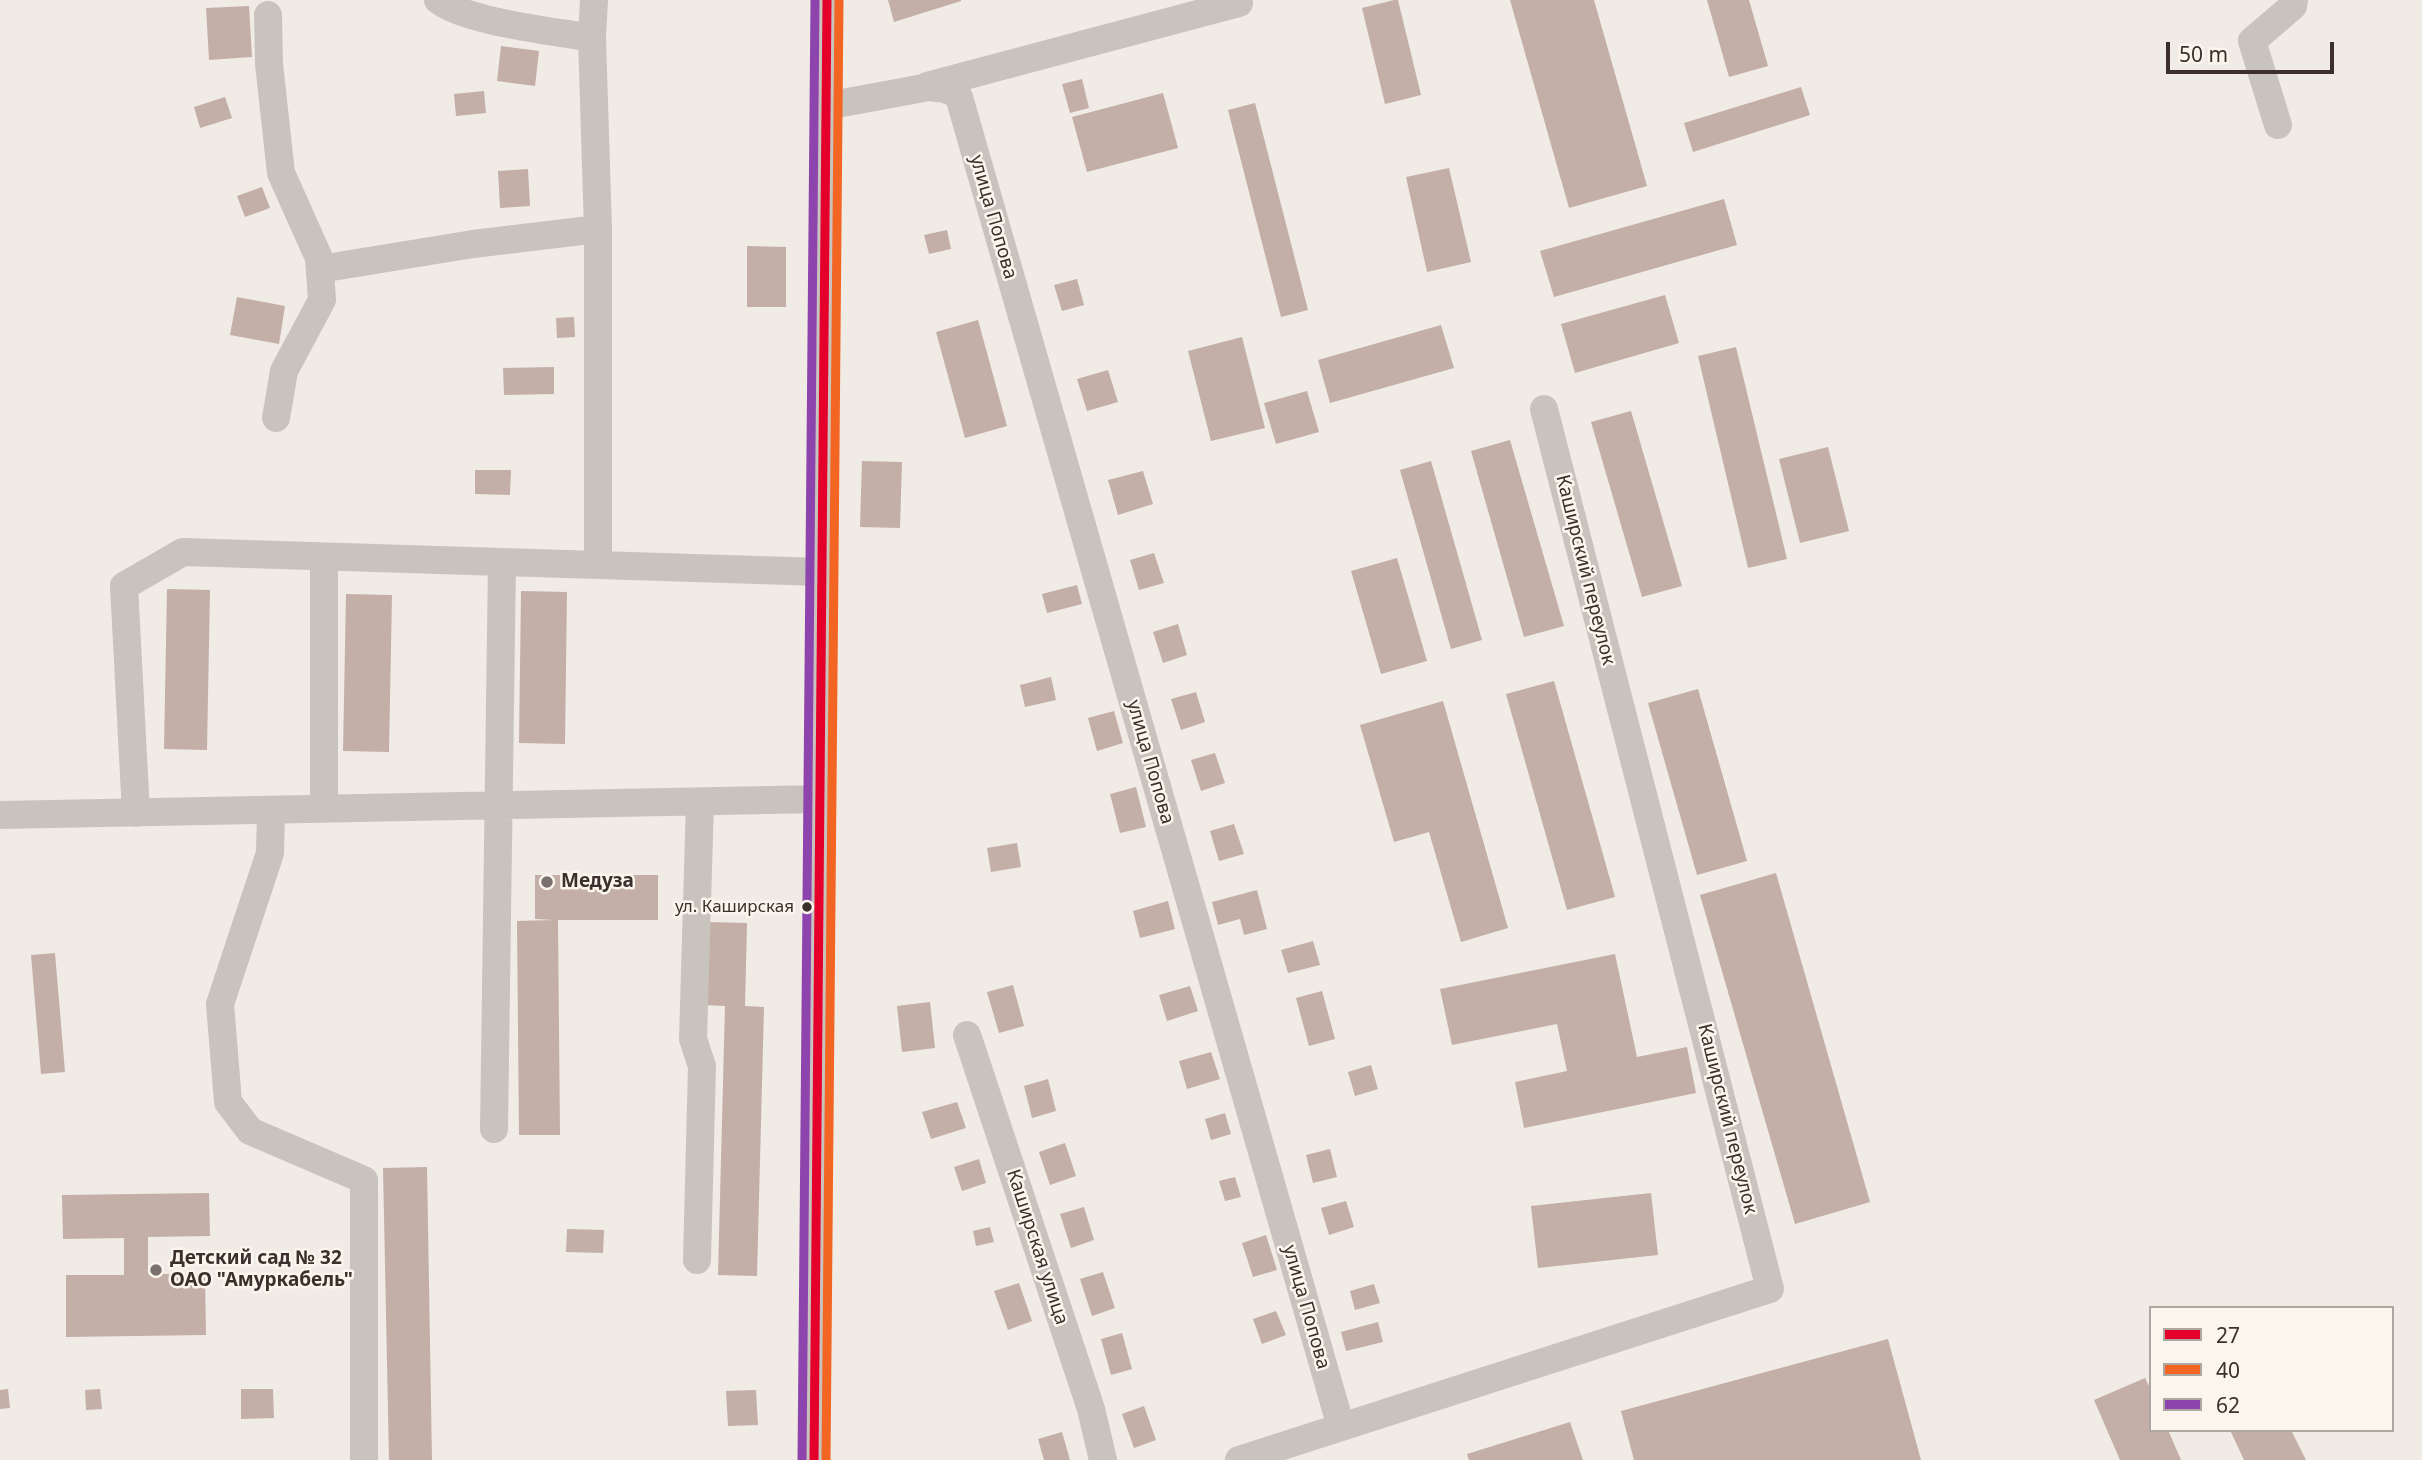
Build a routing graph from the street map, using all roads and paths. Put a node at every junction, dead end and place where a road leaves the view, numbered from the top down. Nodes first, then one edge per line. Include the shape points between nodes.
1 (438, 0) edge
2 (594, 0) edge
3 (827, 0) edge
4 (2294, 0) edge
5 (1239, 3) dead end
6 (268, 15) dead end
7 (592, 37) junction
8 (904, 92) junction
9 (826, 106) junction
10 (2278, 125) dead end
11 (598, 229) junction
12 (320, 269) junction
13 (1544, 410) dead end
14 (276, 418) dead end
15 (324, 557) junction
16 (502, 562) junction
17 (598, 565) junction
18 (822, 572) junction
19 (820, 799) junction
20 (700, 802) junction
21 (498, 806) junction
22 (324, 809) junction
23 (271, 810) junction
24 (136, 813) junction
25 (0, 816) edge
26 (968, 1035) dead end
27 (494, 1129) dead end
28 (697, 1260) dead end
29 (1341, 1427) junction
30 (364, 1460) edge
31 (814, 1460) edge
32 (1103, 1460) edge
33 (1239, 1460) edge

1 - 7 street via 484,19
2 - 7 street
3 - 9 street
4 - 10 street via 2252,41
5 - 8 street
6 - 12 street via 281,173
7 - 11 street
8 - 9 street
8 - 29 street, улица Попова via 941,88 959,97
9 - 18 street
11 - 12 street
11 - 17 street
12 - 14 street via 322,300 284,371
13 - 29 street, Каширский переулок via 1770,1289
15 - 16 street
15 - 22 street
15 - 24 street via 183,552 124,586
16 - 17 street
16 - 21 street
17 - 18 street
18 - 19 street
19 - 20 street
19 - 31 street
20 - 21 street
20 - 28 street via 693,1039 702,1066
21 - 22 street
21 - 27 street
22 - 23 street
23 - 24 street
23 - 30 street via 270,853 220,1004 228,1102 250,1131 364,1180
24 - 25 street
26 - 32 street, Каширская улица via 1091,1409
29 - 33 street, Каширский переулок

